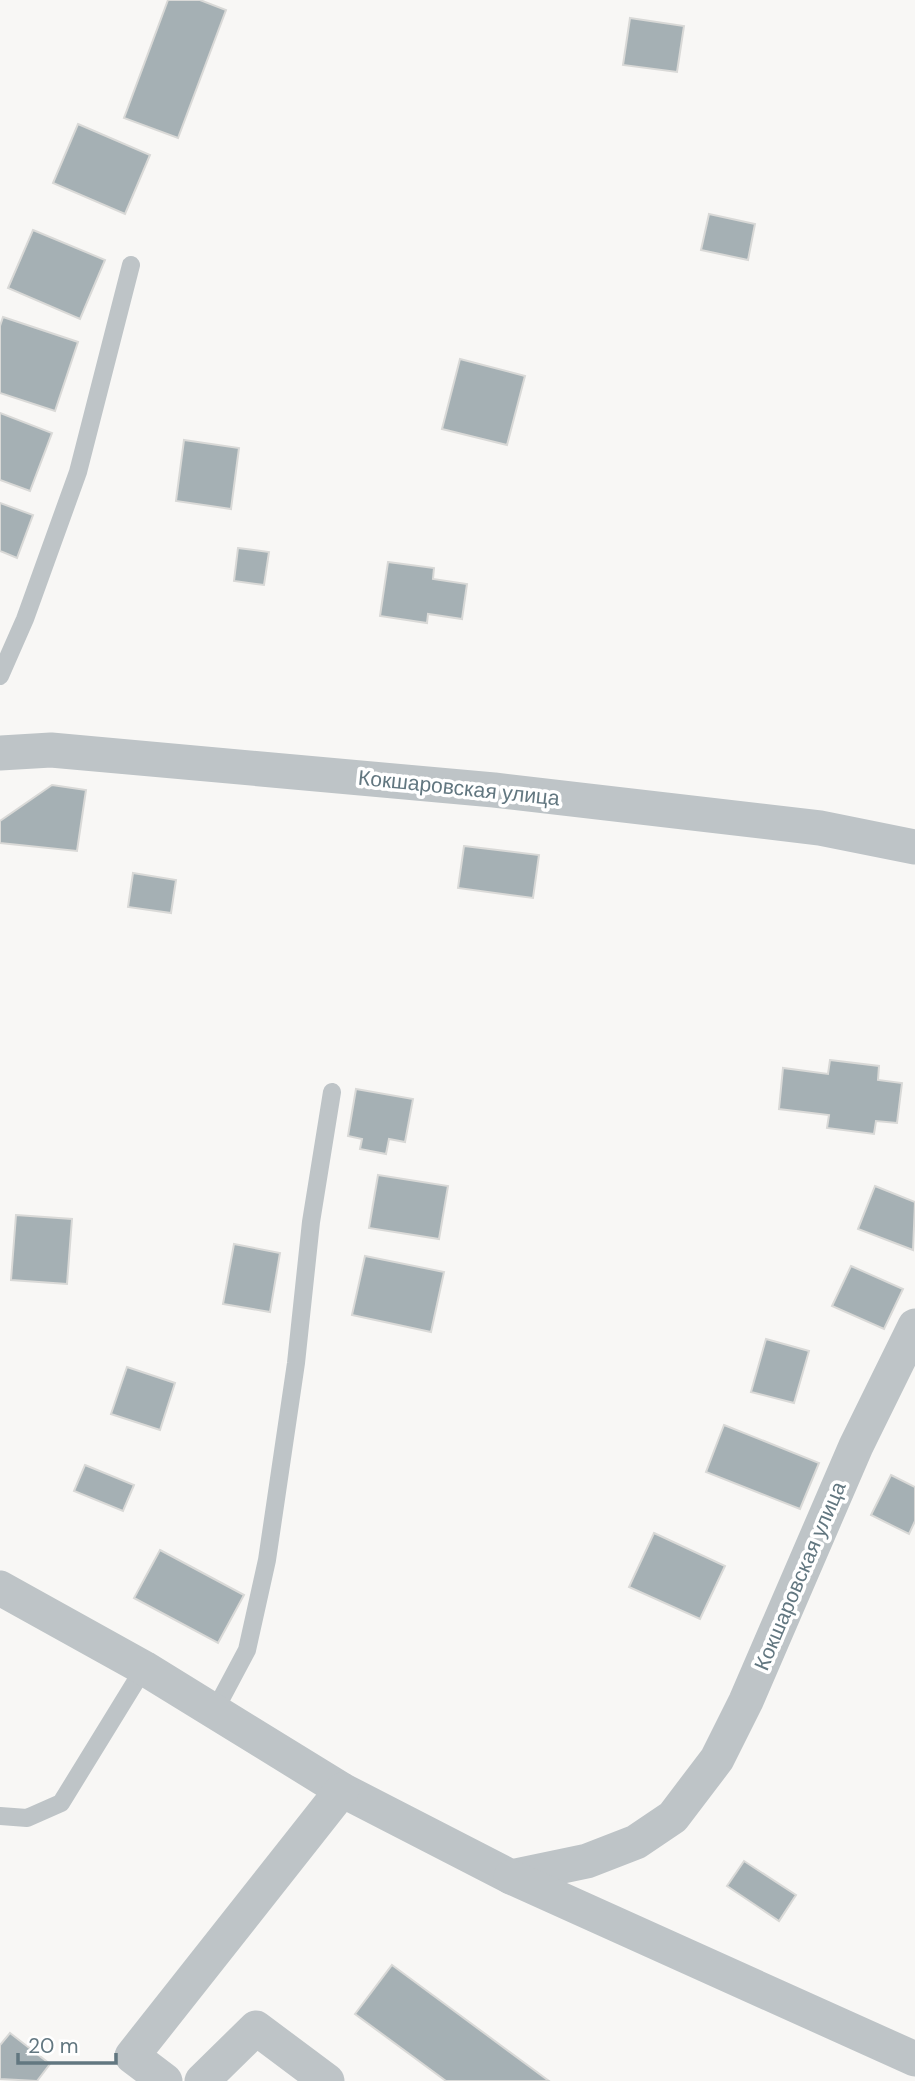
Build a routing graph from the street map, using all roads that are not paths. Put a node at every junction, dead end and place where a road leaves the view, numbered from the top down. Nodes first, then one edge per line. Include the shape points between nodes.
1 (131, 265) dead end
2 (0, 676) edge
3 (0, 753) edge
4 (915, 847) edge
5 (332, 1092) dead end
6 (915, 1326) edge
7 (0, 1588) edge
8 (144, 1668) junction
9 (214, 1712) junction
10 (342, 1790) junction
11 (0, 1816) edge
12 (511, 1877) junction
13 (915, 2059) edge
14 (165, 2081) edge
15 (202, 2081) edge
16 (327, 2081) edge

1 - 2 lane via 78,472
3 - 4 street, Кокшаровская улица via 51,750 494,790 820,828
5 - 9 lane via 267,1560 247,1650
6 - 12 street, Кокшаровская улица via 856,1446 717,1759 673,1818 636,1842 587,1861
7 - 8 street
8 - 9 street
8 - 11 lane via 61,1802 27,1818
9 - 10 street
10 - 12 street
10 - 14 street via 132,2056
12 - 13 street
15 - 16 street via 256,2028

